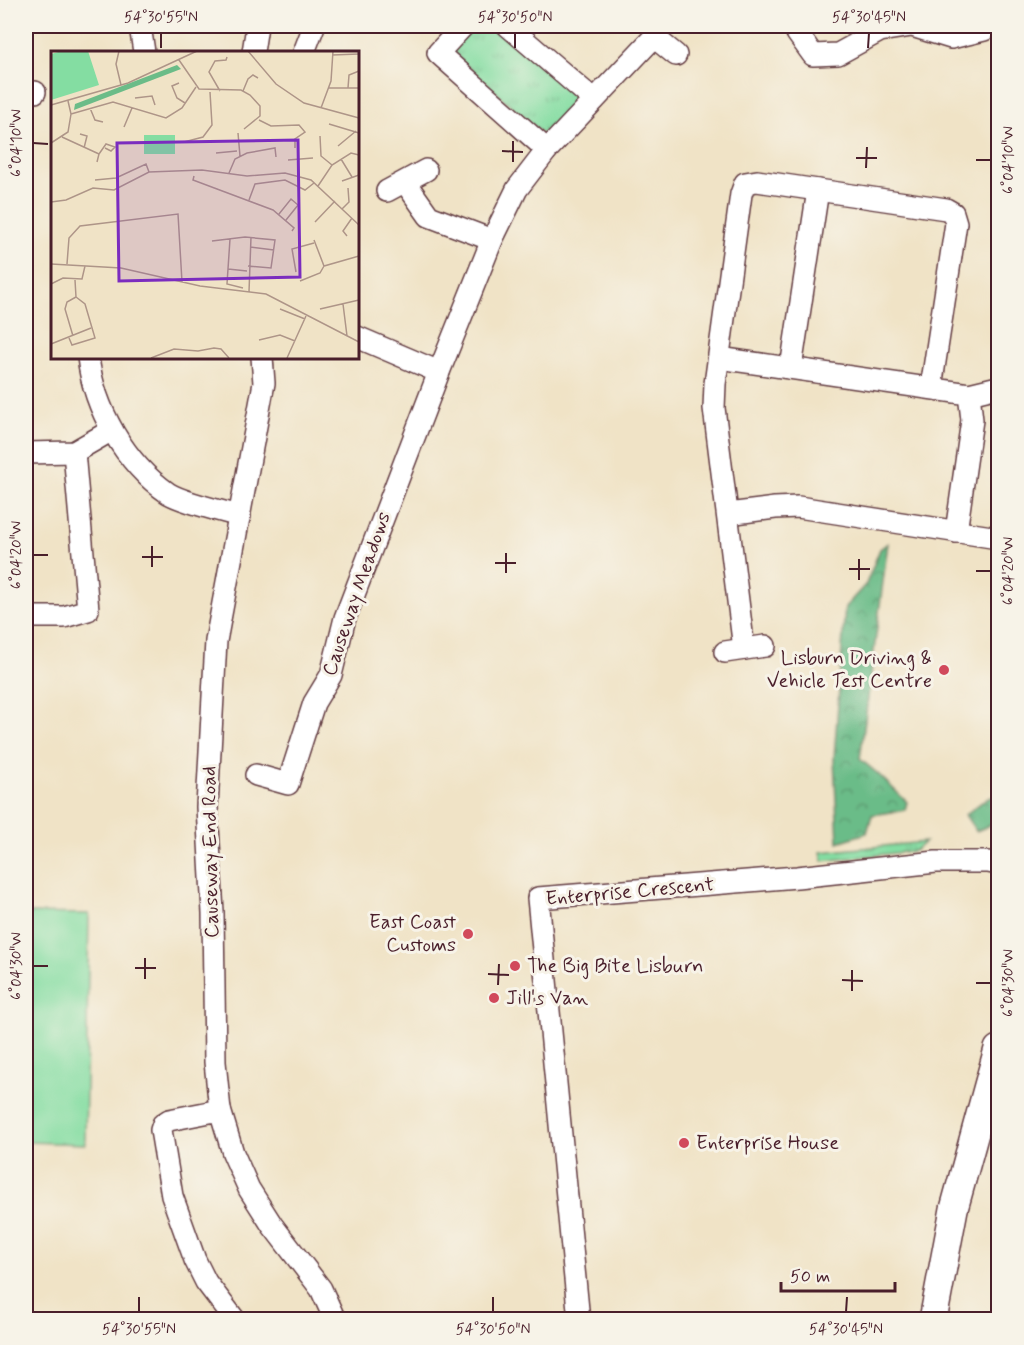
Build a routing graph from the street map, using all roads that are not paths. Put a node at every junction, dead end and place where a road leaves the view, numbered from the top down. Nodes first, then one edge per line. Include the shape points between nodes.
1 (140, 26) edge
2 (257, 26) edge
3 (315, 26) edge
4 (463, 26) edge
5 (508, 26) edge
6 (797, 26) edge
7 (984, 30) dead end
8 (144, 51) edge
9 (254, 51) edge
10 (304, 51) edge
11 (675, 55) dead end
12 (594, 100) junction
13 (547, 150) junction
14 (426, 170) dead end
15 (818, 190) junction
16 (492, 240) junction
17 (358, 337) edge
18 (88, 358) edge
19 (262, 358) edge
20 (719, 358) junction
21 (791, 368) junction
22 (439, 372) junction
23 (999, 387) edge
24 (931, 388) junction
25 (969, 394) junction
26 (112, 430) junction
27 (74, 452) junction
28 (26, 453) edge
29 (728, 514) junction
30 (240, 516) junction
31 (956, 532) junction
32 (999, 538) edge
33 (26, 617) edge
34 (765, 646) dead end
35 (256, 776) dead end
36 (999, 864) edge
37 (999, 1049) edge
38 (220, 1110) junction
39 (235, 1320) edge
40 (335, 1320) edge
41 (579, 1320) edge
42 (933, 1320) edge

1 - 8 street
2 - 9 street
3 - 10 street
4 - 13 street via 438,53
5 - 12 street
6 - 7 street via 797,33 813,55 838,54 880,31 912,26 951,38
11 - 12 street, Causeway Meadows via 654,37
12 - 13 street, Causeway Meadows
13 - 16 street, Causeway Meadows via 517,189
14 - 16 street via 396,187 429,216
15 - 20 street via 757,181 745,183
15 - 21 street
15 - 24 street via 952,213 956,223
16 - 22 street, Causeway Meadows
17 - 22 street
18 - 26 street via 90,379
19 - 30 street, Causeway End Road via 264,383
20 - 21 street
20 - 29 street via 714,408
21 - 24 street
22 - 35 street, Causeway Meadows via 345,618 331,675 314,703 288,784
23 - 25 street
24 - 25 street
25 - 31 street via 972,420
26 - 27 street
26 - 30 street via 136,466 170,495
27 - 28 street
27 - 33 street via 88,610 64,617
29 - 31 street via 798,507
29 - 34 street via 734,650
30 - 38 street, Causeway End Road via 216,640 207,807 213,1039
31 - 32 street
36 - 41 street, Enterprise Crescent via 936,862 797,878 538,898
37 - 42 main road via 954,1209
38 - 39 street via 169,1120 161,1130 170,1185 195,1260 206,1282
38 - 40 street, Causeway End Road via 249,1189 321,1289

